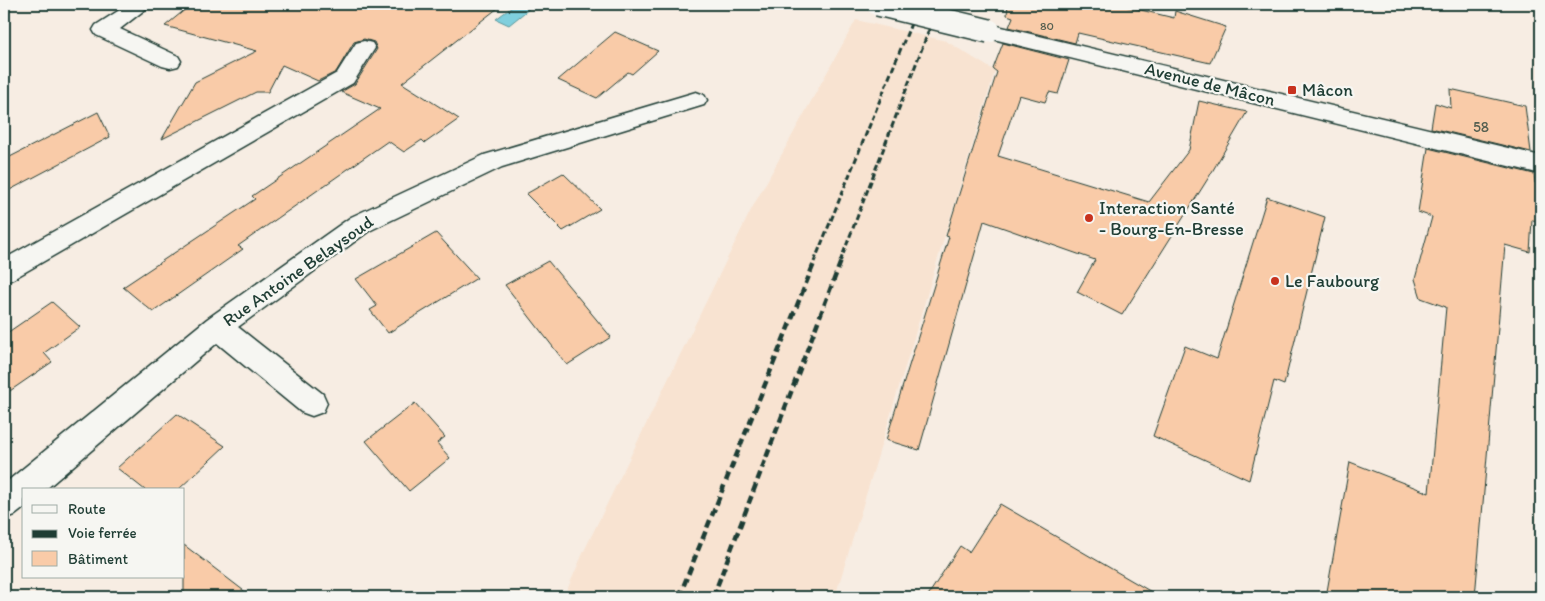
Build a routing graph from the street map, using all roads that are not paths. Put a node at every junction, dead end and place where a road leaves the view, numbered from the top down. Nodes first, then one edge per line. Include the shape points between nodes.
1 (142, 4) edge
2 (878, 4) edge
3 (364, 48) dead end
4 (170, 61) dead end
5 (696, 100) dead end
6 (1541, 165) edge
7 (4, 272) edge
8 (217, 327) junction
9 (312, 403) dead end
10 (23, 488) edge
11 (22, 489) edge
12 (4, 504) edge

1 - 4 street via 104,30
2 - 6 street, Avenue de Mâcon, bridge
3 - 7 street via 345,78
5 - 8 street, Rue Antoine Belaysoud via 493,161 360,224
8 - 9 street
8 - 10 street, Rue Antoine Belaysoud
11 - 12 street, Rue Antoine Belaysoud

